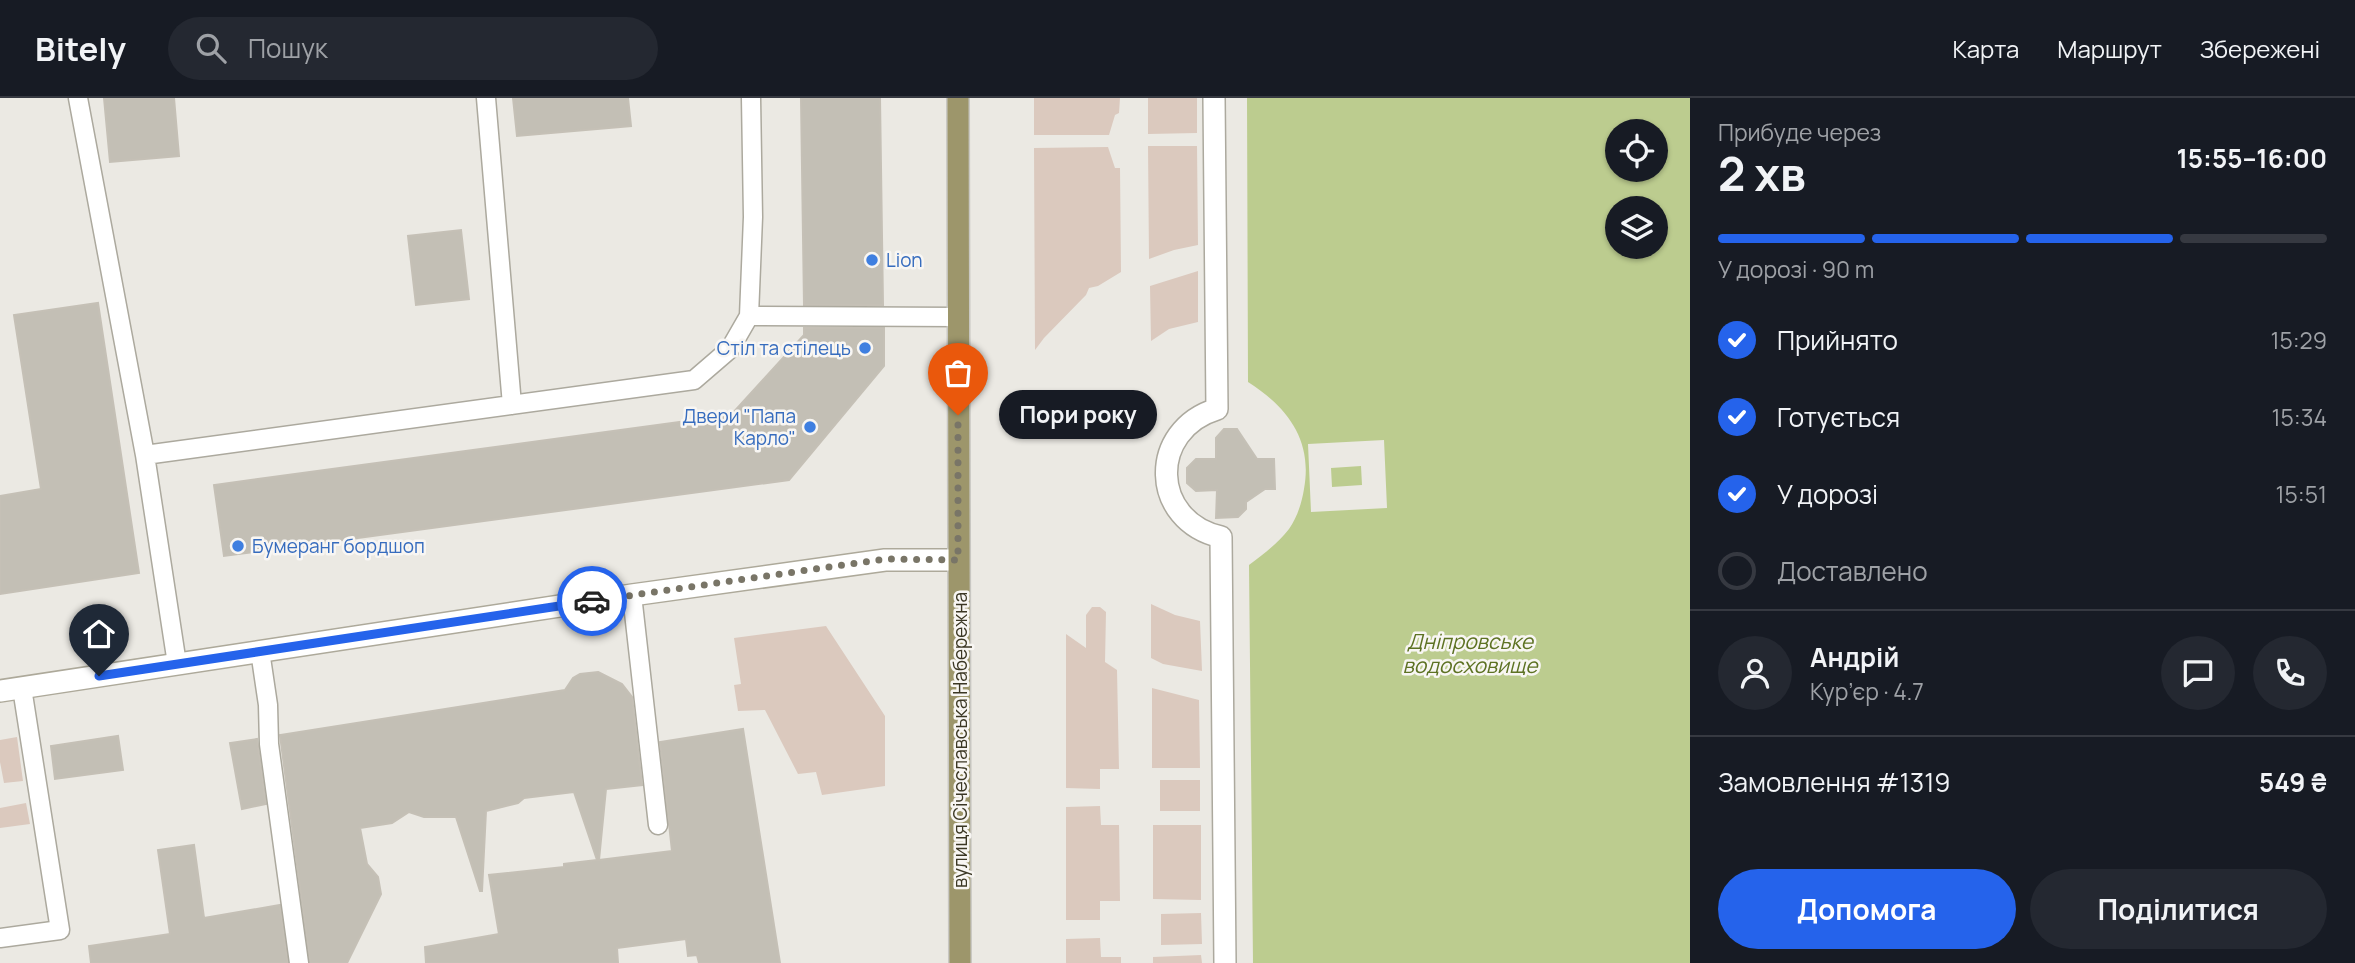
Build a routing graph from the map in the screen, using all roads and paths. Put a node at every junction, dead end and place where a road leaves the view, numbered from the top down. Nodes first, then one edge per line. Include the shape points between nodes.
1 (78, 98) edge
2 (486, 98) edge
3 (751, 98) edge
4 (958, 98) edge
5 (1214, 98) edge
6 (749, 316) junction
7 (958, 317) junction
8 (512, 405) junction
9 (145, 455) junction
10 (958, 560) junction
11 (632, 595) junction
12 (260, 651) junction
13 (177, 664) junction
14 (22, 688) junction
15 (0, 691) edge
16 (658, 825) dead end
17 (0, 938) edge
18 (299, 963) edge
19 (960, 963) edge
20 (1225, 963) edge

1 - 9 lane
2 - 8 lane
3 - 6 lane
4 - 7 main road, вулиця Січеславська Набережна
5 - 20 street via 1217,409 1185,426 1172,444 1166,465 1167,486 1175,506 1189,523 1221,537
6 - 7 lane
6 - 8 lane via 730,349 695,380
7 - 10 main road, вулиця Січеславська Набережна
8 - 9 lane
9 - 13 lane
10 - 11 street via 885,559
10 - 19 main road, вулиця Січеславська Набережна
11 - 12 street
11 - 16 lane
12 - 13 street
12 - 18 lane
13 - 14 street
14 - 15 street
14 - 17 lane via 60,930

